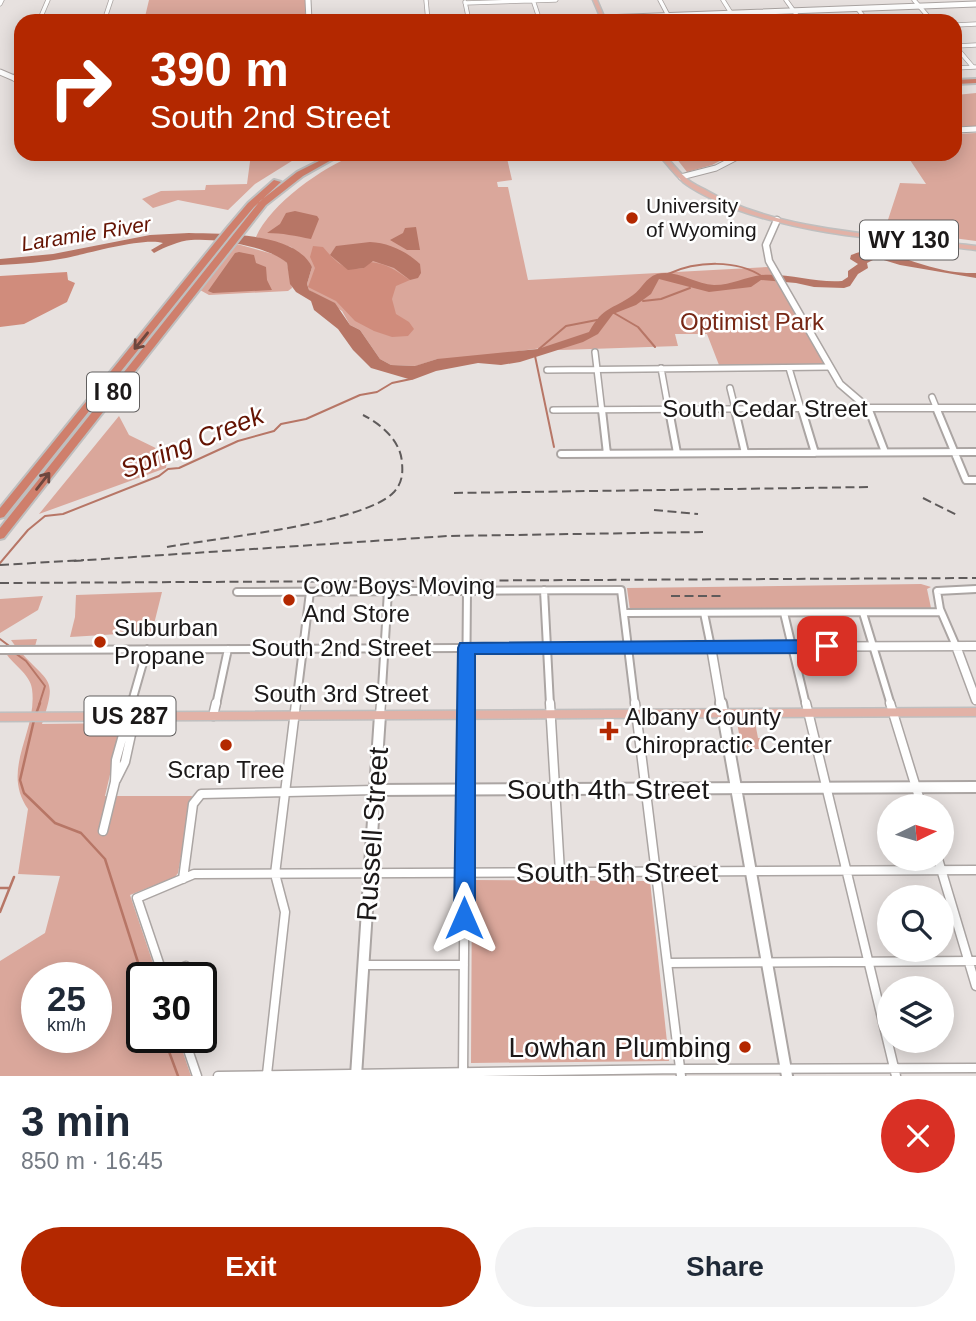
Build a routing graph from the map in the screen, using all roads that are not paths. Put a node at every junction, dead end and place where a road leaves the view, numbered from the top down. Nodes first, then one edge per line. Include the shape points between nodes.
1 (533, 0) edge
2 (556, 0) edge
3 (723, 0) edge
4 (786, 0) edge
5 (914, 0) edge
6 (465, 2) edge
7 (976, 4) edge
8 (919, 6) junction
9 (857, 8) junction
10 (793, 10) junction
11 (731, 13) junction
12 (719, 14) edge
13 (796, 14) edge
14 (862, 14) edge
15 (926, 14) edge
16 (962, 53) edge
17 (975, 67) edge
18 (311, 161) edge
19 (325, 161) edge
20 (668, 161) edge
21 (730, 161) edge
22 (681, 177) junction
23 (777, 220) junction
24 (976, 248) edge
25 (595, 352) dead end
26 (661, 368) junction
27 (789, 368) junction
28 (830, 368) junction
29 (597, 369) junction
30 (547, 370) dead end
31 (730, 388) dead end
32 (932, 397) dead end
33 (868, 408) junction
34 (936, 408) junction
35 (976, 408) edge
36 (735, 409) junction
37 (802, 409) junction
38 (553, 410) dead end
39 (602, 410) junction
40 (669, 410) junction
41 (976, 452) edge
42 (677, 453) junction
43 (745, 453) junction
44 (815, 453) junction
45 (885, 453) junction
46 (955, 453) junction
47 (561, 454) dead end
48 (607, 454) junction
49 (976, 480) edge
50 (0, 515) edge
51 (0, 535) edge
52 (976, 589) edge
53 (544, 590) junction
54 (388, 591) junction
55 (467, 591) junction
56 (237, 592) dead end
57 (310, 592) junction
58 (863, 612) junction
59 (941, 612) junction
60 (624, 613) junction
61 (705, 613) junction
62 (785, 613) junction
63 (793, 646) junction
64 (874, 646) junction
65 (956, 646) junction
66 (976, 646) edge
67 (628, 647) junction
68 (711, 647) junction
69 (384, 648) junction
70 (466, 648) junction
71 (547, 648) junction
72 (147, 649) junction
73 (228, 649) junction
74 (303, 649) junction
75 (0, 650) edge
76 (976, 700) edge
77 (976, 712) edge
78 (723, 713) junction
79 (809, 713) junction
80 (894, 713) junction
81 (551, 714) junction
82 (636, 714) junction
83 (295, 715) junction
84 (380, 715) junction
85 (466, 715) junction
86 (132, 716) junction
87 (213, 716) junction
88 (0, 717) edge
89 (916, 787) junction
90 (976, 787) edge
91 (736, 788) junction
92 (827, 788) junction
93 (555, 789) junction
94 (645, 789) junction
95 (285, 790) junction
96 (375, 790) junction
97 (465, 790) junction
98 (918, 794) edge
99 (103, 831) dead end
100 (954, 870) edge
101 (976, 870) edge
102 (751, 871) junction
103 (846, 871) junction
104 (877, 871) edge
105 (560, 872) junction
106 (656, 872) junction
107 (942, 872) edge
108 (369, 873) junction
109 (465, 873) junction
110 (275, 874) junction
111 (184, 879) junction
112 (972, 961) edge
113 (159, 962) edge
114 (868, 962) junction
115 (667, 963) junction
116 (767, 963) junction
117 (363, 965) junction
118 (464, 965) junction
119 (976, 986) edge
120 (189, 1053) edge
121 (976, 1068) edge
122 (680, 1072) edge
123 (895, 1072) edge
124 (571, 1073) edge
125 (787, 1073) edge
126 (267, 1074) junction
127 (463, 1074) edge
128 (356, 1075) edge
129 (197, 1076) edge
130 (218, 1076) edge

1 - 2 street
1 - 6 street
3 - 11 street
4 - 10 street
5 - 8 street
7 - 8 street
8 - 9 street
8 - 15 street
9 - 10 street
9 - 14 street
10 - 11 street
10 - 13 street
11 - 12 street
16 - 17 street
18 -> 50 highway, I 80 via 266,190 229,231
51 -> 19 highway, I 80 via 238,232 276,191
20 - 22 main road, WY 130
21 - 22 street
22 - 23 main road, WY 130 via 712,198
23 - 24 main road, WY 130
23 - 28 street via 766,245 767,255
25 - 29 street
26 - 27 street
26 - 29 street
26 - 40 street
27 - 28 street
27 - 37 street
28 - 33 street via 846,390
29 - 30 street
29 - 39 street
31 - 36 street
32 - 34 street
33 - 34 street, South Cedar Street
33 - 37 street, South Cedar Street
33 - 45 street
34 - 35 street, South Cedar Street
34 - 46 street
36 - 37 street, South Cedar Street
36 - 40 street, South Cedar Street
36 - 43 street
37 - 44 street
38 - 39 street, South Cedar Street
39 - 40 street, South Cedar Street
39 - 48 street
40 - 42 street
41 - 46 street
42 - 43 street
42 - 48 street
43 - 44 street
44 - 45 street
45 - 46 street
46 - 49 street via 966,480
47 - 48 street
52 - 59 street via 938,589
53 - 55 street
53 - 60 street via 621,590
53 - 71 street
54 - 55 street
54 - 57 street
54 - 69 street, Russell Street
55 - 70 street
56 - 57 street
57 - 74 street
58 - 59 street
58 - 62 street
58 - 64 street
59 - 65 street
60 - 61 street
60 - 67 street
61 - 62 street
61 - 68 street
62 - 63 street
63 - 64 street, South 2nd Street
63 - 68 street, South 2nd Street
63 - 79 street
64 - 65 street, South 2nd Street
64 - 80 street
65 - 66 street, South 2nd Street
65 - 76 street
67 - 68 street, South 2nd Street
67 - 71 street, South 2nd Street
67 - 82 street
68 - 78 street
69 - 70 street, South 2nd Street
69 - 74 street, South 2nd Street
69 - 84 street, Russell Street
70 - 71 street, South 2nd Street
70 - 85 street
71 - 81 street
72 - 73 street, South 2nd Street
72 - 75 street, South 2nd Street
72 - 86 street
73 - 74 street, South 2nd Street
73 - 87 street
74 - 83 street
77 - 80 main road, South 3rd Street / US 287
78 - 79 main road, South 3rd Street / US 287
78 - 82 main road, South 3rd Street / US 287
78 - 91 street
79 - 80 main road, South 3rd Street / US 287
79 - 92 street
80 - 89 street
81 - 82 main road, South 3rd Street / US 287
81 - 85 main road, South 3rd Street / US 287
81 - 93 street
82 - 94 street
83 - 84 main road, South 3rd Street / US 287
83 - 87 main road, South 3rd Street / US 287
83 - 95 street
84 - 85 main road, South 3rd Street / US 287
84 - 96 street, Russell Street
85 - 97 street
86 - 87 main road, South 3rd Street / US 287
86 - 88 main road, South 3rd Street / US 287
86 - 99 street via 125,762
89 - 90 street, South 4th Street
89 - 92 street, South 4th Street
89 - 98 street
91 - 92 street, South 4th Street
91 - 94 street, South 4th Street
91 - 102 street
92 - 103 street
93 - 94 street, South 4th Street
93 - 97 street, South 4th Street
93 - 105 street
94 - 106 street
95 - 96 street, South 4th Street
95 - 110 street
95 - 111 street, South 4th Street via 198,795 181,874
96 - 97 street, South 4th Street
96 - 108 street, Russell Street
97 - 109 street
100 - 101 street, South 5th Street
102 - 103 street, South 5th Street
102 - 106 street, South 5th Street
102 - 116 street
103 - 104 street, South 5th Street
103 - 114 street
105 - 106 street, South 5th Street
105 - 109 street, South 5th Street
106 - 115 street
107 - 112 street
108 - 109 street, South 5th Street
108 - 110 street, South 5th Street
108 - 117 street, Russell Street
109 - 118 street
110 - 111 street, South 5th Street via 194,874
110 - 126 street via 285,912
111 - 113 street, South 5th Street via 137,898
112 - 114 street
112 - 119 street
114 - 116 street
114 - 123 street
115 - 116 street
115 - 122 street
116 - 125 street
117 - 118 street
117 - 128 street, Russell Street
118 - 127 street
120 - 129 street
121 - 123 street
122 - 124 street
122 - 125 street
123 - 125 street
124 - 127 street
126 - 128 street
126 - 130 street
127 - 128 street

